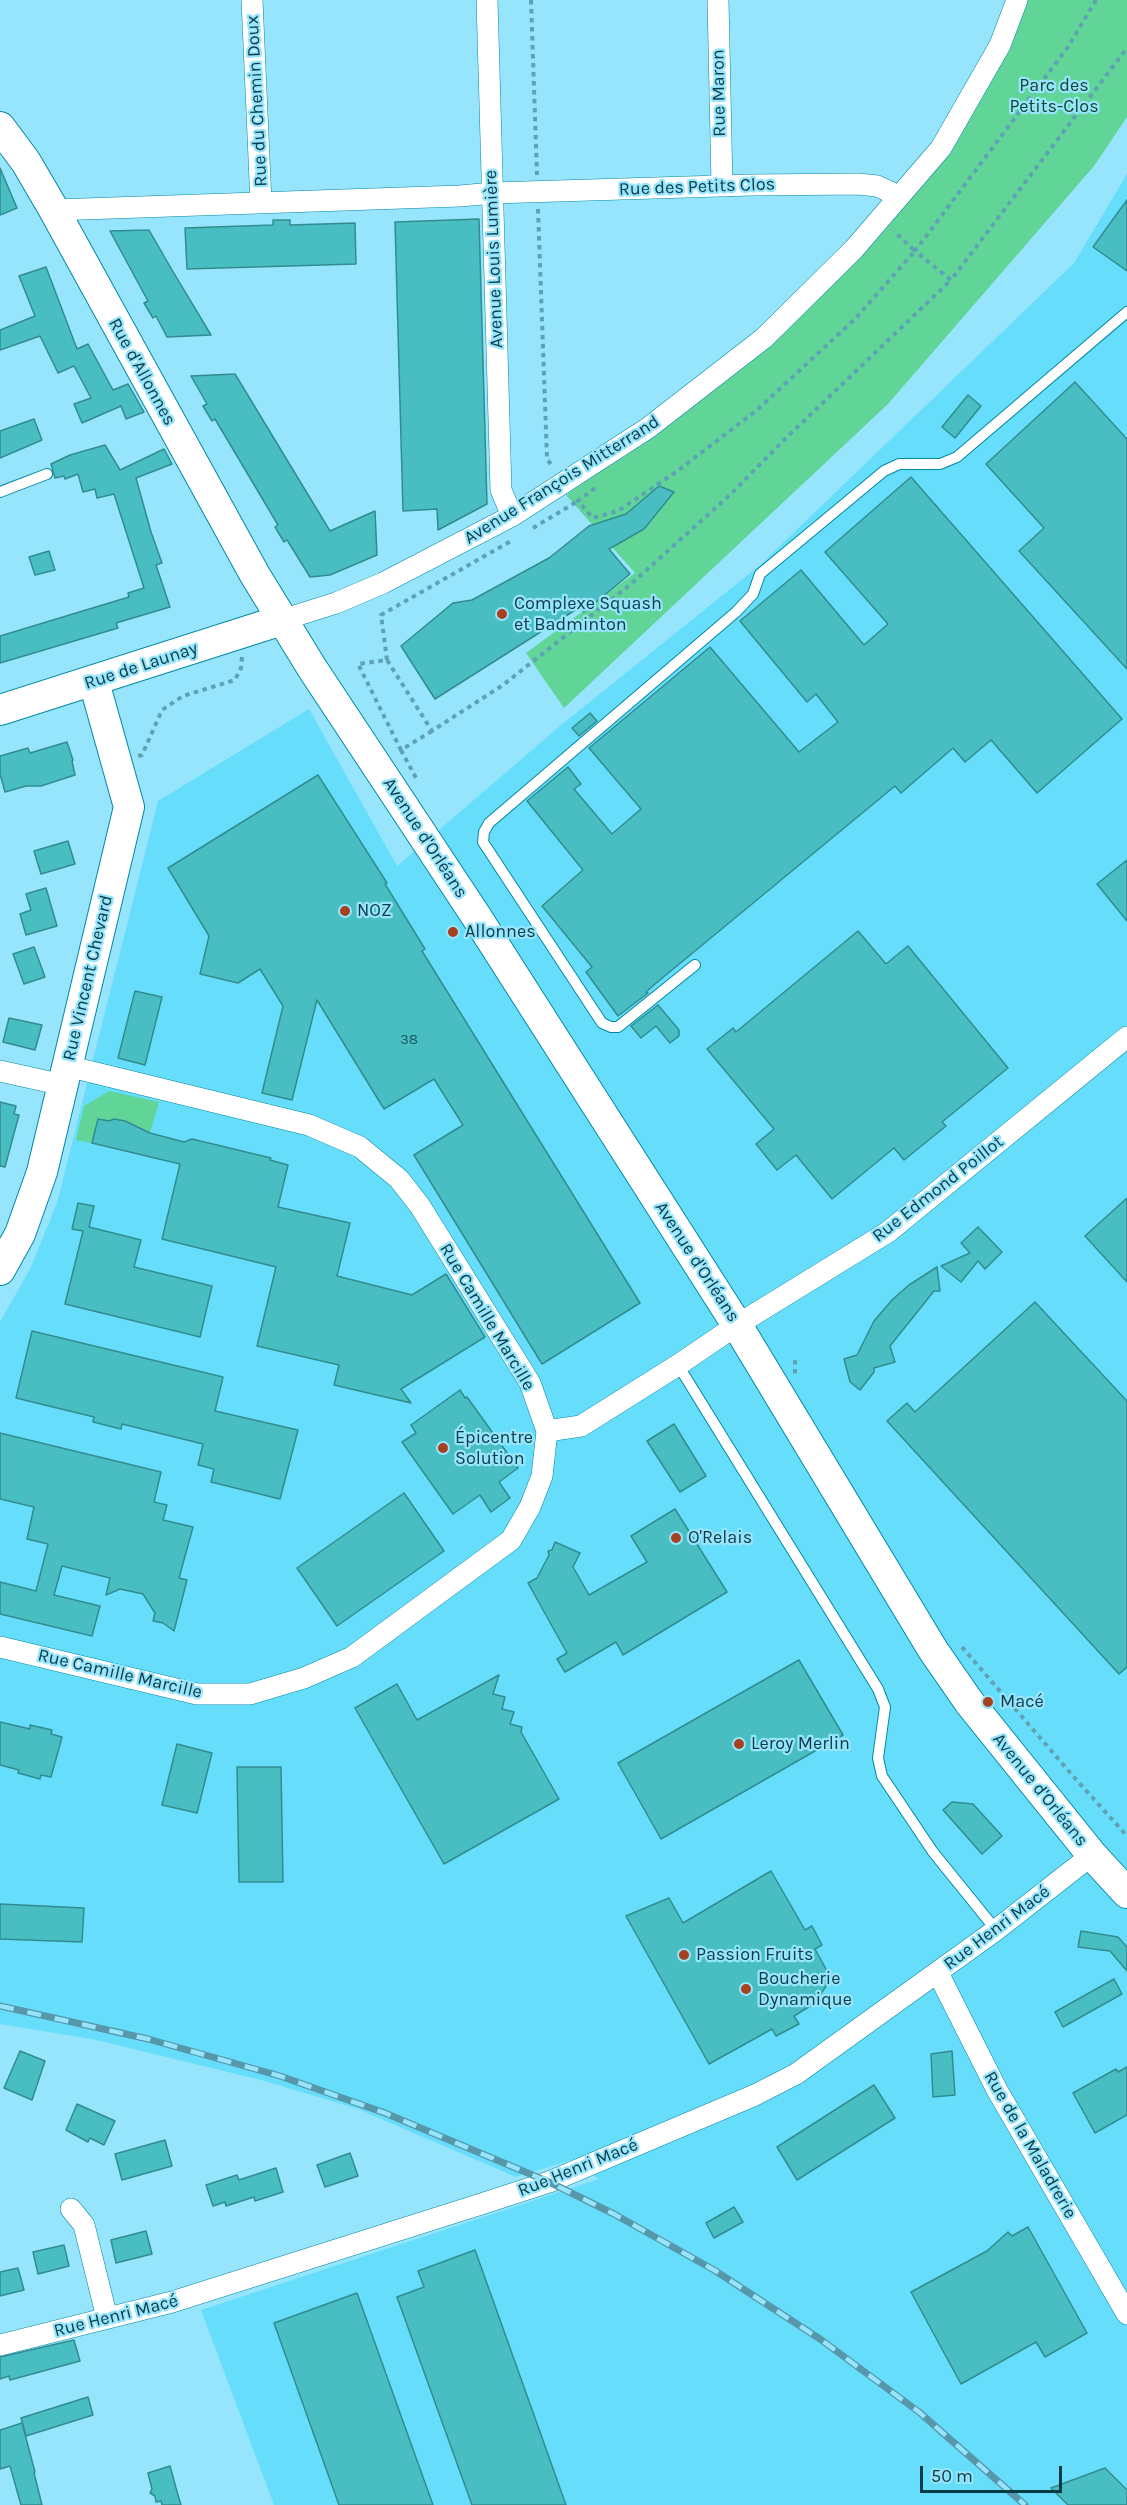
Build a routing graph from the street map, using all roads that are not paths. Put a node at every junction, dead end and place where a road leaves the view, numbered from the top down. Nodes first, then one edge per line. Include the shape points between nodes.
1 (252, 0) edge
2 (487, 0) edge
3 (718, 0) edge
4 (1017, 0) edge
5 (0, 127) edge
6 (722, 186) junction
7 (493, 193) junction
8 (899, 196) junction
9 (261, 203) junction
10 (54, 210) junction
11 (1127, 312) edge
12 (47, 474) dead end
13 (0, 492) edge
14 (512, 516) junction
15 (282, 620) junction
16 (94, 682) junction
17 (0, 710) edge
18 (695, 965) dead end
19 (1127, 1037) edge
20 (0, 1071) edge
21 (65, 1076) junction
22 (0, 1270) edge
23 (737, 1325) junction
24 (678, 1365) junction
25 (547, 1431) junction
26 (0, 1647) edge
27 (1092, 1855) junction
28 (1127, 1893) edge
29 (996, 1930) junction
30 (938, 1973) junction
31 (80, 2213) dead end
32 (1127, 2314) edge
33 (107, 2318) junction
34 (0, 2345) edge

1 - 9 street, Rue du Chemin Doux
2 - 7 street, Avenue Louis Lumière
3 - 6 street, Rue Maron
4 - 8 street, Avenue François Mitterrand via 1000,45 941,148
5 - 10 main road, Rue d'Allonnes
6 - 7 street, Rue des Petits Clos
6 - 8 street, Rue des Petits Clos via 858,184 877,186
7 - 9 street, Rue des Petits Clos
7 - 14 street, Avenue Louis Lumière via 501,490
8 - 14 street, Avenue François Mitterrand via 886,226 854,249 764,338 648,428
9 - 10 street, Rue des Petits Clos
10 - 15 main road, Rue d'Allonnes
11 - 18 lane via 957,458 940,464 899,464 884,471 760,574 753,594 736,612 489,823 483,842 602,1023 618,1027
12 - 13 lane
14 - 15 street, Avenue François Mitterrand via 383,583
15 - 16 main road, Rue de Launay
15 - 23 main road, Avenue d'Orléans
16 - 17 main road, Rue de Launay
16 - 21 main road, Rue Vincent Chevard via 129,807
19 - 23 street, Rue Edmond Poillot via 888,1232
20 - 21 street, Rue Camille Marcille
21 - 22 main road, Rue Vincent Chevard via 42,1172 20,1234
21 - 25 street, Rue Camille Marcille via 309,1125 360,1147 399,1179 420,1206 530,1383
23 - 24 street, Rue Edmond Poillot
23 - 27 main road, Avenue d'Orléans via 933,1650 969,1702
24 - 25 street, Rue Edmond Poillot via 580,1426
24 - 29 lane via 878,1689 885,1707 878,1758 882,1776 933,1852
25 - 26 street, Rue Camille Marcille via 542,1476 511,1540 352,1657 304,1678 250,1694 197,1694
27 - 28 main road, Avenue d'Orléans
27 - 29 street, Rue Henri Macé
29 - 30 street, Rue Henri Macé
30 - 32 street, Rue de la Maladrerie via 997,2090
30 - 33 street, Rue Henri Macé via 796,2074 560,2177 357,2245
31 - 33 street
33 - 34 street, Rue Henri Macé

